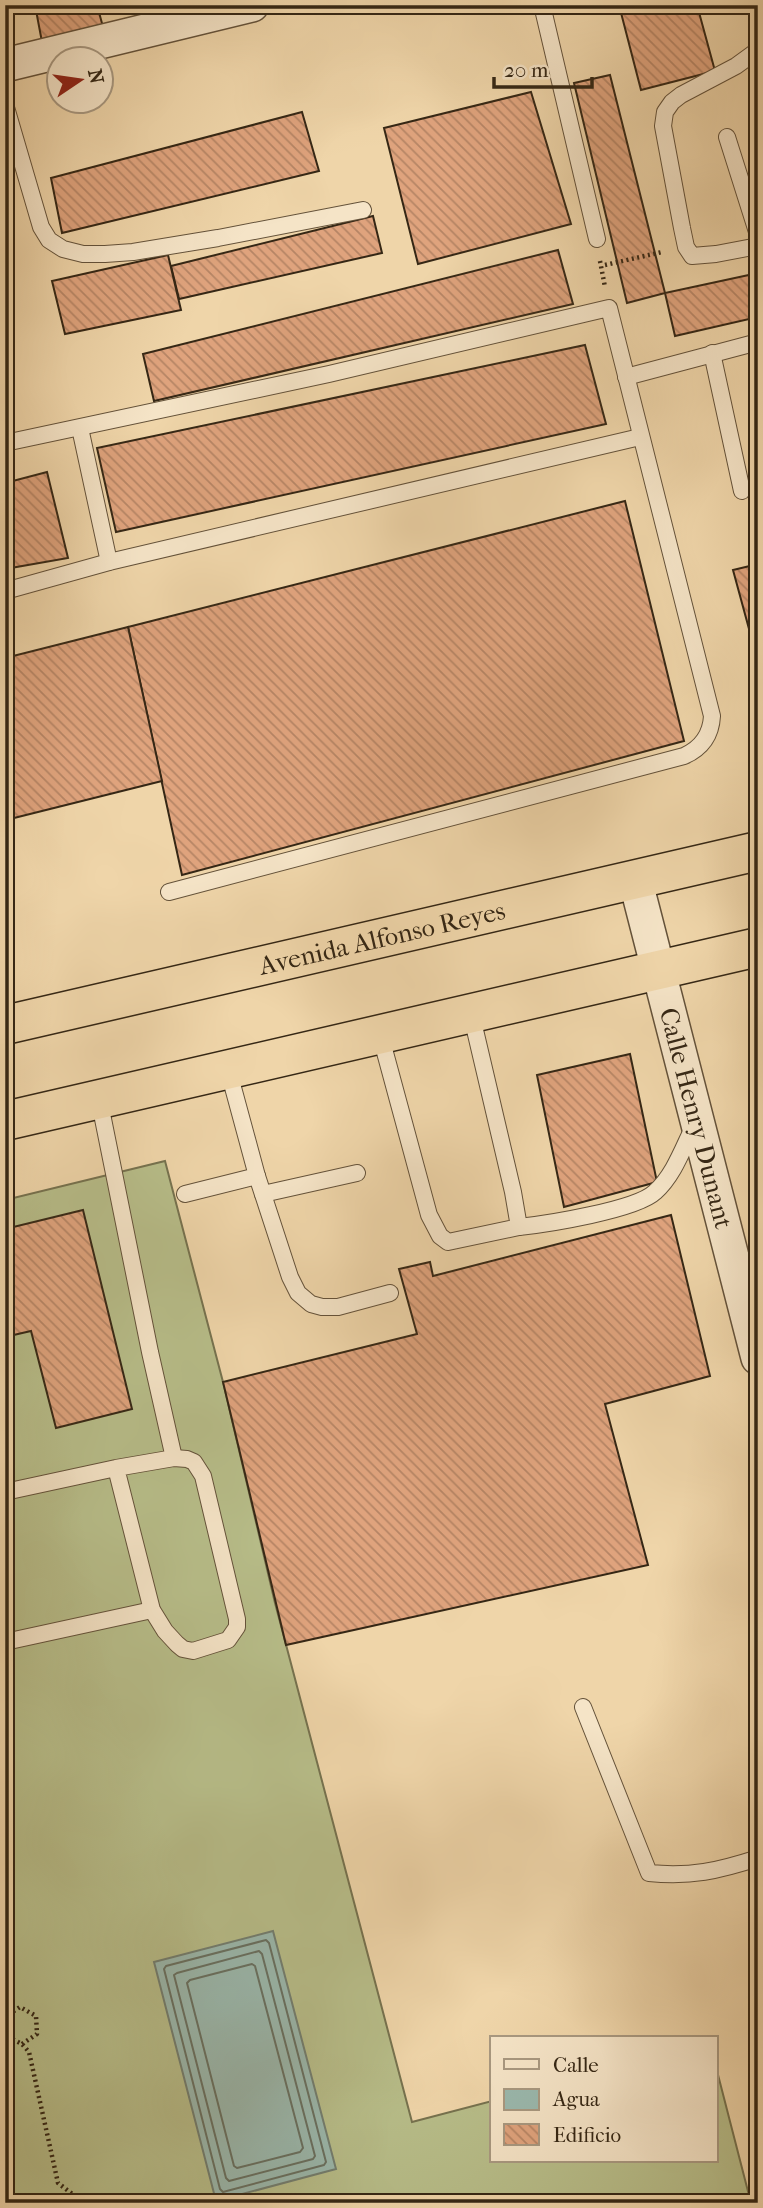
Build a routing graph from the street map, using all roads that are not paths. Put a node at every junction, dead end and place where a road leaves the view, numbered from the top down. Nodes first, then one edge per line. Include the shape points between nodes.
1 (252, 5) edge
2 (542, 5) edge
3 (758, 50) edge
4 (5, 65) edge
5 (5, 104) edge
6 (727, 137) dead end
7 (363, 210) dead end
8 (758, 235) edge
9 (597, 239) road end
10 (758, 246) edge
11 (758, 342) edge
12 (712, 353) junction
13 (626, 377) junction
14 (80, 428) junction
15 (640, 437) junction
16 (5, 443) edge
17 (742, 491) dead end
18 (108, 562) junction
19 (5, 591) edge
20 (758, 850) edge
21 (635, 879) junction
22 (169, 892) dead end
23 (758, 947) edge
24 (658, 970) junction
25 (471, 1013) junction
26 (5, 1025) edge
27 (380, 1034) junction
28 (228, 1069) junction
29 (99, 1099) junction
30 (5, 1121) edge
31 (697, 1121) junction
32 (357, 1173) dead end
33 (257, 1176) junction
34 (186, 1194) dead end
35 (263, 1194) junction
36 (519, 1227) junction
37 (390, 1293) dead end
38 (758, 1358) edge
39 (174, 1458) junction
40 (116, 1468) junction
41 (5, 1492) edge
42 (152, 1610) junction
43 (5, 1642) edge
44 (583, 1707) dead end
45 (758, 1858) edge

1 - 4 street
2 - 9 lane
3 - 10 lane via 681,95 664,112 663,126 686,247 692,256
5 - 7 lane via 41,227 49,240 63,249 83,254 133,252
6 - 8 lane
11 - 12 lane
12 - 13 lane
12 - 17 lane
13 - 14 lane via 609,308
13 - 15 lane
14 - 16 lane
14 - 18 lane
15 - 18 lane
15 - 22 lane via 712,716 711,730 699,747 684,756
18 - 19 lane
20 - 21 highway, Avenida Alfonso Reyes
21 - 24 street, Calle Henry Dunant
21 - 26 highway, Avenida Alfonso Reyes
23 - 24 highway
24 - 25 highway
24 - 31 street, Calle Henry Dunant
25 - 27 highway
25 - 36 lane
27 - 28 highway
27 - 36 lane via 429,1215 440,1236 448,1242
28 - 29 highway
28 - 33 lane
29 - 30 highway
29 - 39 lane
31 - 36 lane via 654,1194 626,1206
31 - 38 street, Calle Henry Dunant
32 - 35 lane
33 - 34 lane
33 - 35 lane
35 - 37 lane via 290,1277 298,1293 311,1304 338,1307
39 - 40 lane
39 - 42 lane via 194,1462 203,1476 237,1627 228,1640 189,1650 177,1644
40 - 41 lane
40 - 42 lane
42 - 43 lane
44 - 45 lane via 649,1874 677,1876

